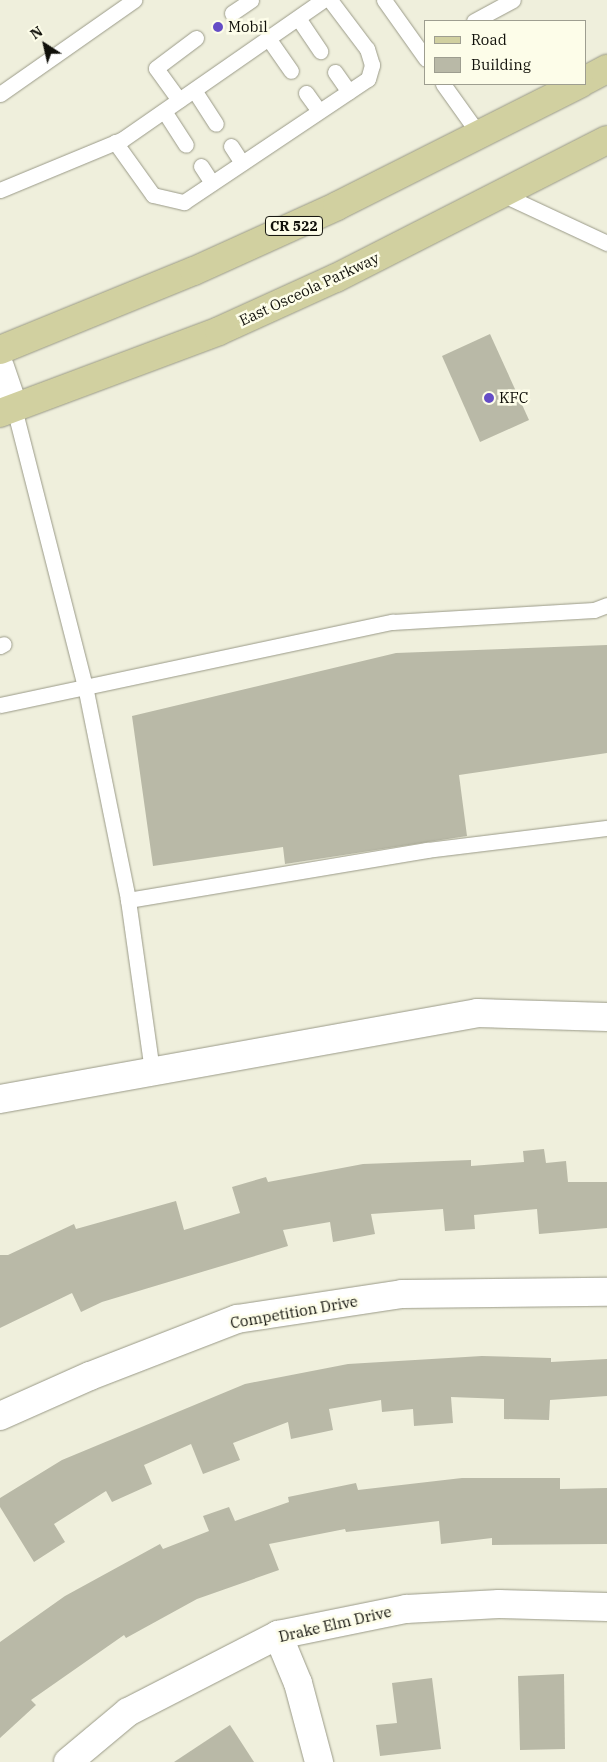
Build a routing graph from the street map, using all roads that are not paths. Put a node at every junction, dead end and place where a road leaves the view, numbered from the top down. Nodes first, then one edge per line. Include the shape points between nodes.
1 (134, 0) edge
2 (251, 0) edge
3 (330, 0) edge
4 (384, 0) edge
5 (513, 0) edge
6 (312, 3) edge
7 (232, 13) dead end
8 (298, 18) junction
9 (476, 20) edge
10 (196, 38) dead end
11 (268, 38) junction
12 (320, 51) dead end
13 (424, 53) edge
14 (607, 69) edge
15 (291, 71) dead end
16 (335, 72) dead end
17 (0, 77) edge
18 (587, 79) edge
19 (444, 85) edge
20 (578, 85) edge
21 (194, 90) junction
22 (349, 92) junction
23 (306, 93) dead end
24 (0, 94) edge
25 (179, 100) junction
26 (164, 111) junction
27 (319, 111) junction
28 (216, 124) dead end
29 (481, 136) junction
30 (607, 140) edge
31 (115, 142) junction
32 (186, 145) dead end
33 (231, 146) dead end
34 (242, 163) junction
35 (201, 166) dead end
36 (212, 184) junction
37 (0, 190) edge
38 (504, 195) junction
39 (607, 243) edge
40 (0, 350) edge
41 (0, 367) edge
42 (7, 411) edge
43 (607, 604) edge
44 (85, 686) junction
45 (0, 705) edge
46 (607, 828) edge
47 (128, 900) junction
48 (607, 1017) edge
49 (152, 1070) junction
50 (0, 1099) edge
51 (607, 1292) edge
52 (0, 1416) edge
53 (607, 1607) edge
54 (278, 1635) junction
55 (68, 1762) edge
56 (319, 1762) edge

1 - 24 lane
2 - 7 lane
3 - 22 lane via 366,49 372,65 368,79
4 - 13 lane
5 - 9 lane
6 - 8 lane
8 - 11 lane
8 - 12 lane
10 - 25 lane via 156,68
11 - 15 lane
11 - 21 lane
14 - 18 main road
16 - 22 lane
17 - 24 lane
19 - 29 lane
20 - 29 main road, CR 522
21 - 25 lane
21 - 28 lane
22 - 27 lane
23 - 27 lane
25 - 26 lane
26 - 31 lane
26 - 32 lane
27 - 34 lane
29 - 40 main road, CR 522 via 194,271
30 - 38 main road, East Osceola Parkway
31 - 36 lane via 153,195 184,202
31 - 37 lane
33 - 34 lane
34 - 36 lane
35 - 36 lane
38 - 39 lane
38 - 42 main road, East Osceola Parkway via 219,331
41 - 42 street
42 - 44 lane
43 - 44 lane via 594,610 392,622
44 - 45 lane
44 - 47 lane
46 - 47 lane via 427,850
47 - 49 lane
48 - 49 street via 477,1013
49 - 50 street
51 - 52 street, Competition Drive via 402,1294 237,1319 90,1376
53 - 54 street, Drake Elm Drive via 499,1604 406,1609
54 - 55 street, Drake Elm Drive via 128,1712
54 - 56 street via 298,1683

